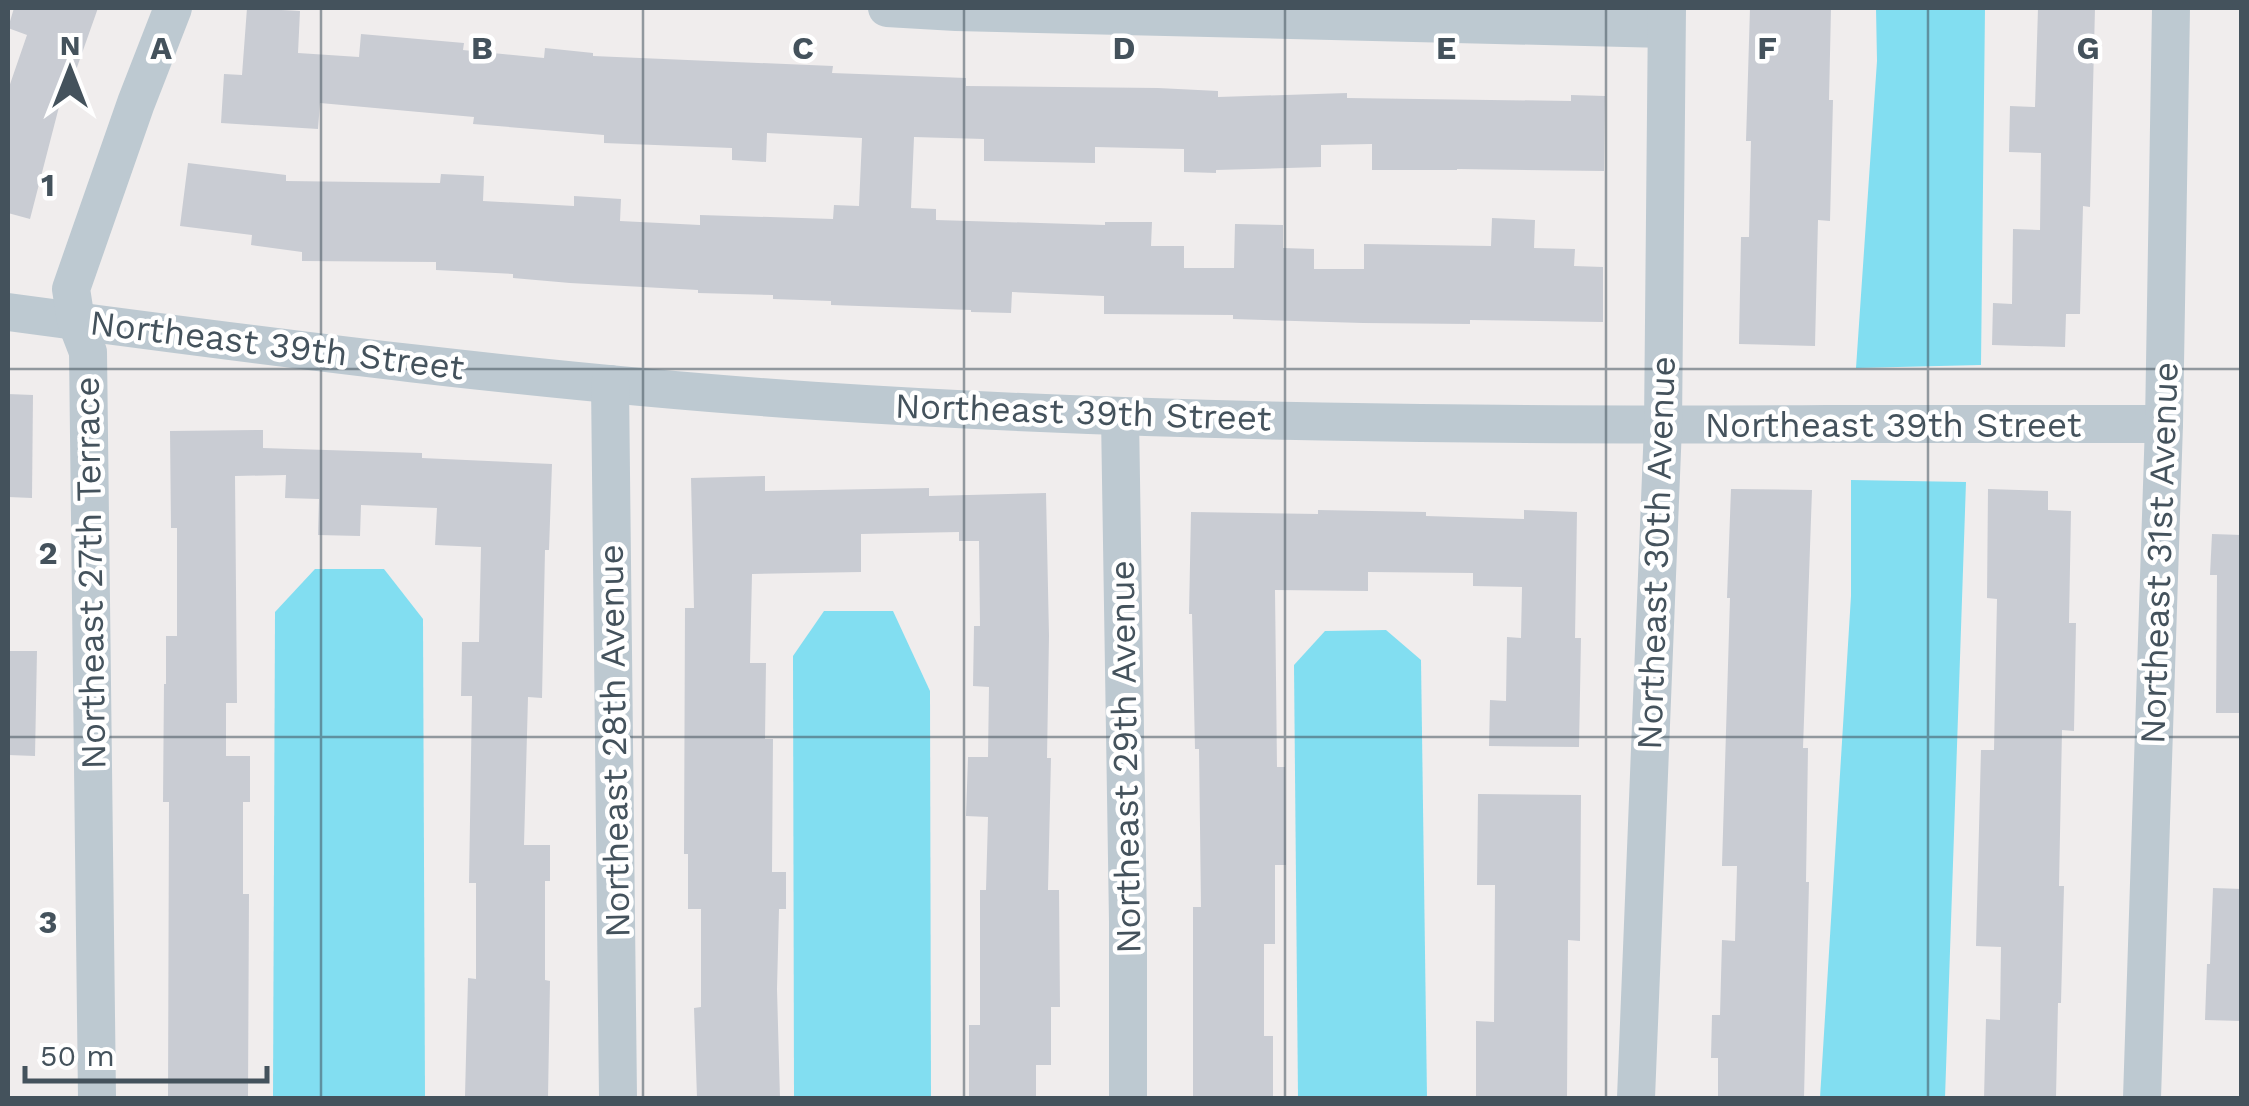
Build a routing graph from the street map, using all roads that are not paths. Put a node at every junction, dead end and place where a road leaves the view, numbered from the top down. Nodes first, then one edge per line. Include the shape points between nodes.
1 (173, 8) edge
2 (887, 8) edge
3 (2172, 8) edge
4 (1666, 18) edge
5 (8, 312) edge
6 (76, 321) junction
7 (610, 384) junction
8 (1120, 416) junction
9 (2164, 424) junction
10 (1663, 426) junction
11 (97, 1098) edge
12 (618, 1098) edge
13 (1128, 1098) edge
14 (1636, 1098) edge
15 (2142, 1098) edge

1 - 6 street, Northeast 27th Terrace via 71,289
2 - 4 street
3 - 9 street, Northeast 31st Avenue
4 - 10 street, Northeast 30th Avenue
5 - 6 street, Northeast 39th Street
6 - 7 street, Northeast 39th Street
6 - 11 street, Northeast 27th Terrace via 88,352
7 - 8 street, Northeast 39th Street
7 - 12 street, Northeast 28th Avenue
8 - 10 street, Northeast 39th Street
8 - 13 street, Northeast 29th Avenue
9 - 10 street, Northeast 39th Street
9 - 15 street, Northeast 31st Avenue
10 - 14 street, Northeast 30th Avenue

